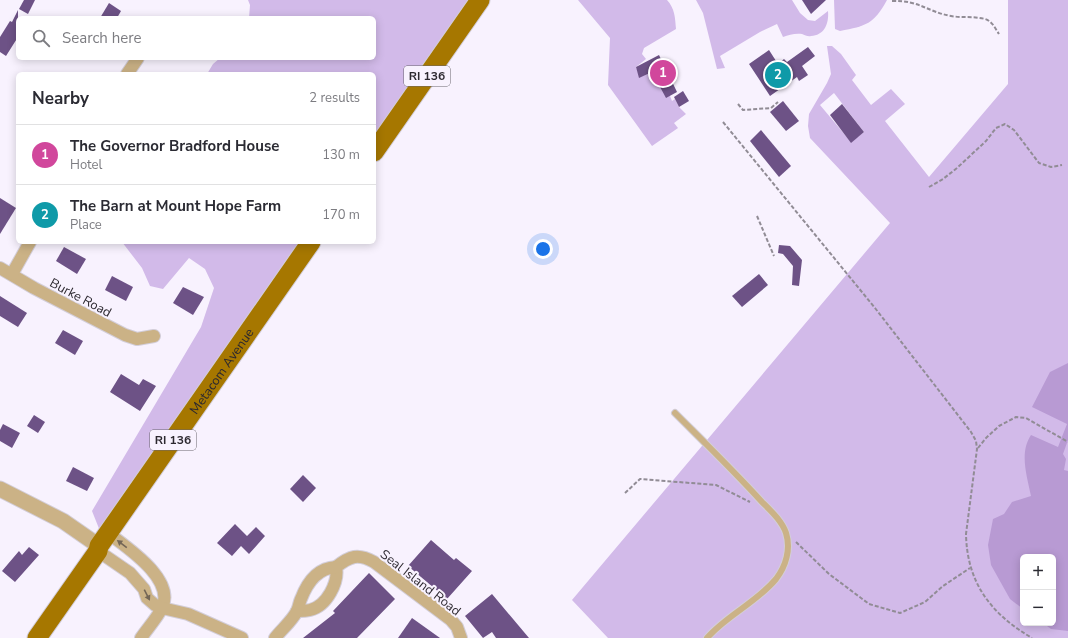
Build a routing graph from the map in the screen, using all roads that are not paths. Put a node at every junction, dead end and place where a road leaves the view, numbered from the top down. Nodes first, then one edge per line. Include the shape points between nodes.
1 (480, 0) edge
2 (137, 60) edge
3 (128, 72) edge
4 (376, 149) edge
5 (29, 244) edge
6 (310, 244) edge
7 (0, 268) edge
8 (12, 274) junction
9 (154, 336) dead end
10 (675, 413) dead end
11 (0, 489) edge
12 (102, 543) junction
13 (144, 561) junction
14 (336, 566) junction
15 (133, 577) junction
16 (162, 608) junction
17 (297, 611) junction
18 (37, 638) edge
19 (141, 638) edge
20 (242, 638) edge
21 (275, 638) edge
22 (462, 638) edge
23 (707, 638) edge

1 - 4 main road, RI 136
2 - 3 street
5 - 8 street
6 - 12 main road, Metacom Avenue / RI 136
7 - 8 street, Burke Road
8 - 9 street, Burke Road via 125,336 137,339
10 - 23 lane via 780,522 788,541 787,556 777,577 762,594 715,629
11 - 12 street
13 -> 12 street
12 - 15 street
12 - 18 main road, Metacom Avenue / RI 136
13 - 15 street
13 - 16 street via 162,589
14 - 17 street, Seal Island Road via 321,570 315,575 304,590
14 - 17 street via 336,580 322,603 312,609
14 - 22 street, Seal Island Road via 354,557 367,558 451,620
15 -> 16 street via 144,589 147,598
16 - 19 street
16 - 20 street via 188,614
17 - 21 street, Seal Island Road

